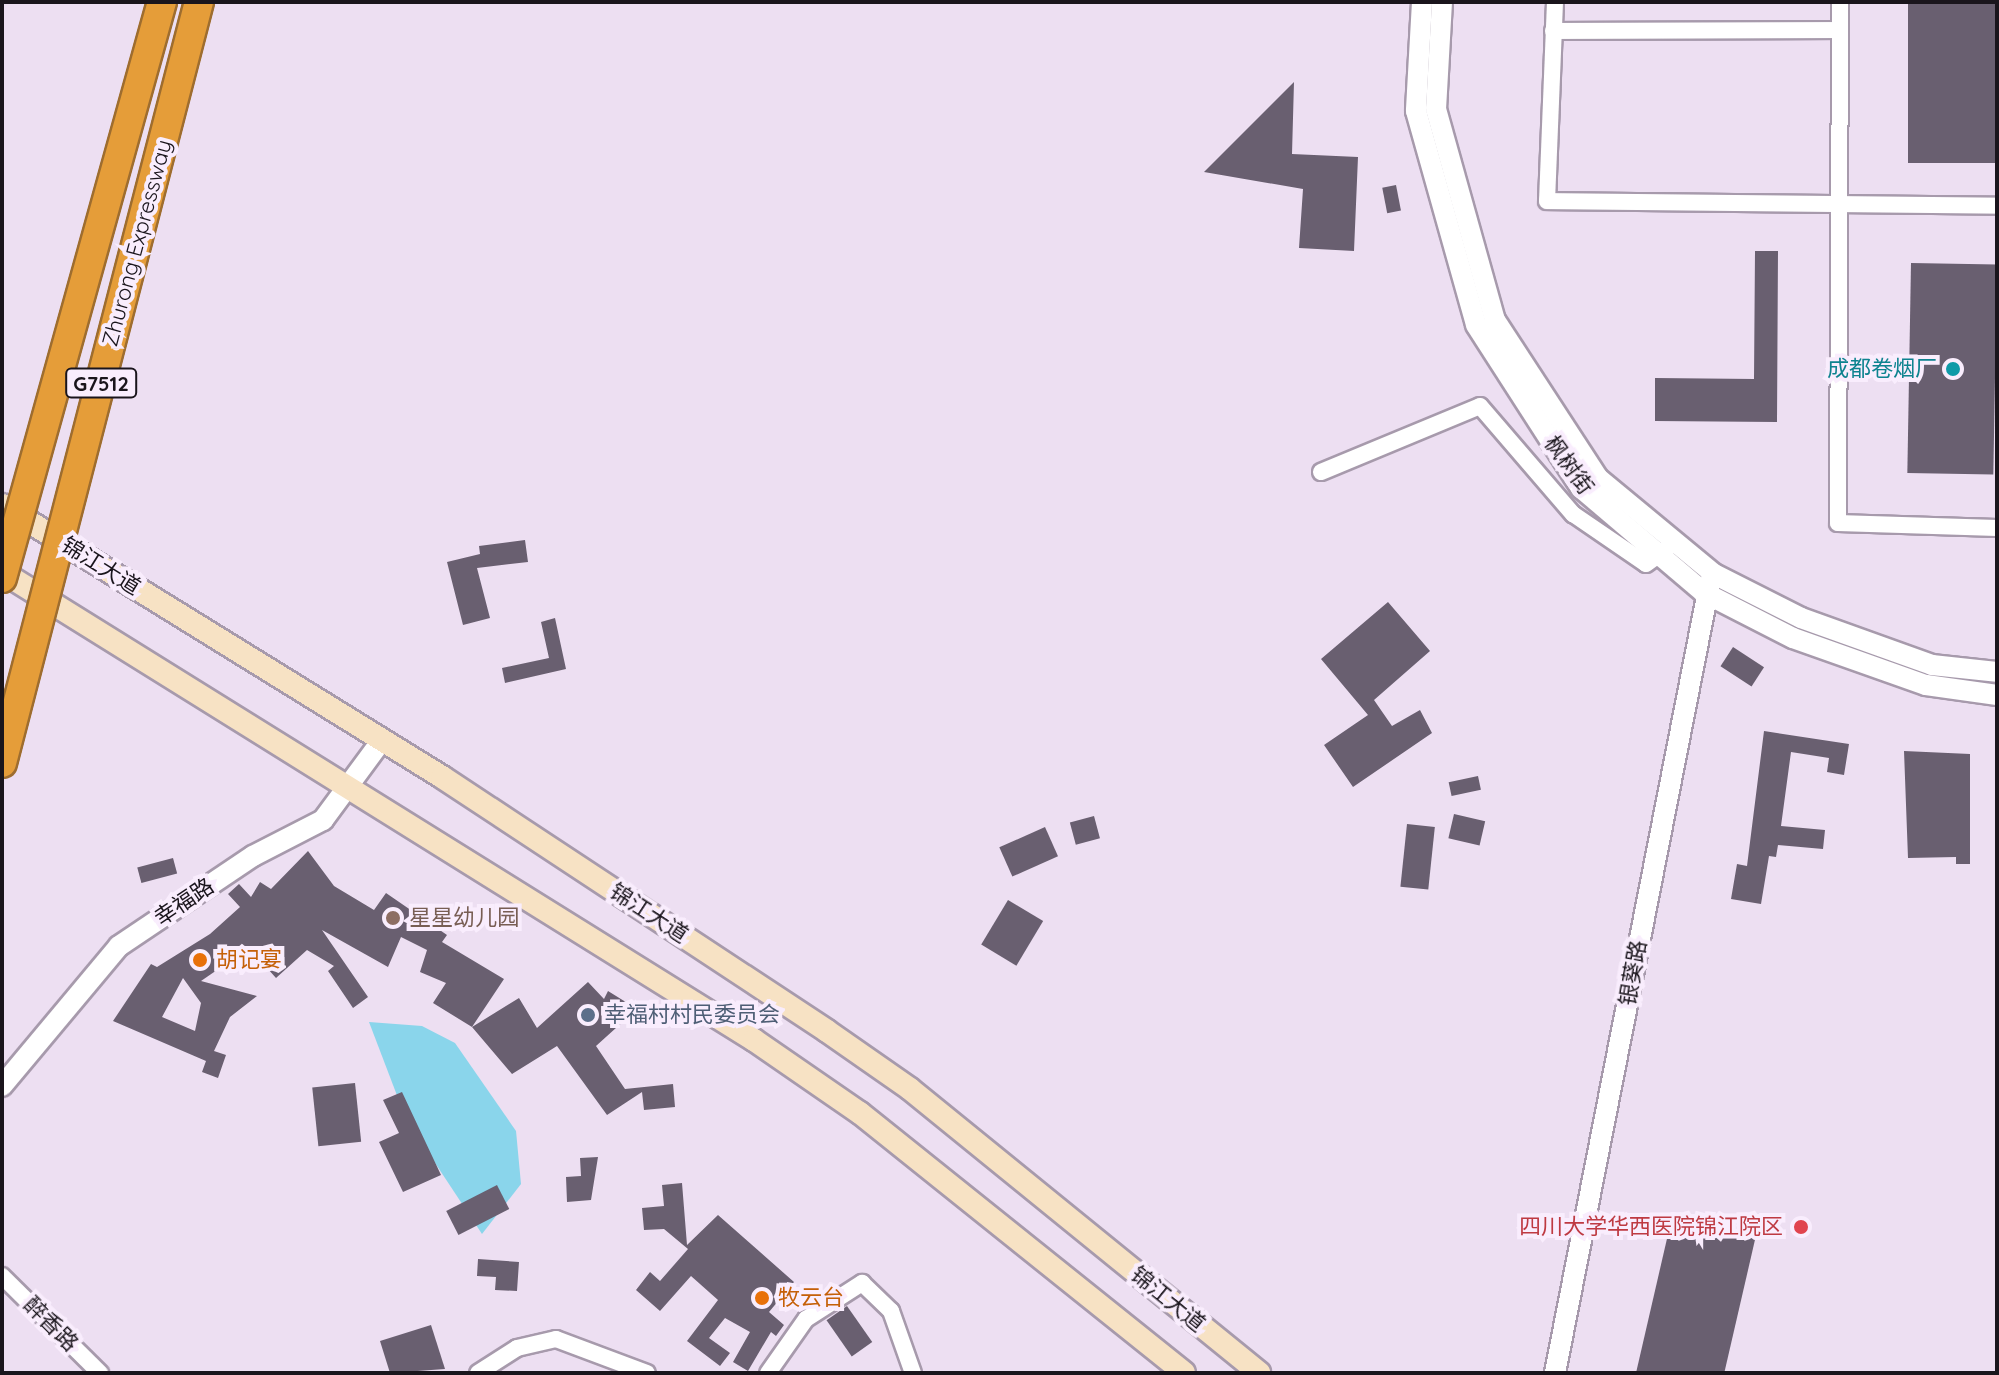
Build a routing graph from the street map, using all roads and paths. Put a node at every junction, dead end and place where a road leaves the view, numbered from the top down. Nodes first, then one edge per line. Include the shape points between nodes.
1 (162, 2) edge
2 (199, 2) edge
3 (1422, 2) edge
4 (1442, 2) edge
5 (1555, 2) edge
6 (1840, 2) edge
7 (1839, 30) junction
8 (1553, 31) junction
9 (1838, 204) junction
10 (1997, 206) edge
11 (1321, 472) dead end
12 (2, 505) edge
13 (1997, 528) edge
14 (1674, 542) junction
15 (1658, 557) junction
16 (2, 572) edge
17 (2, 578) edge
18 (1709, 583) junction
19 (1997, 672) edge
20 (1997, 695) edge
21 (382, 740) junction
22 (2, 763) edge
23 (348, 783) junction
24 (2, 1086) edge
25 (2, 1276) edge
26 (100, 1373) edge
27 (478, 1373) edge
28 (647, 1373) edge
29 (768, 1373) edge
30 (913, 1373) edge
31 (1184, 1373) edge
32 (1259, 1373) edge
33 (1555, 1373) edge

1 - 17 highway, Zhurong Expressway / G7512, bridge
2 - 22 highway, Zhurong Expressway / G7512, bridge
3 - 15 street, 枫树街 via 1416,111 1476,325 1581,488
4 - 14 street, 枫树街 via 1436,109 1495,320 1598,478
5 - 8 street
6 - 7 street
7 - 8 street
7 - 9 street
8 - 9 street via 1547,201
9 - 10 street
9 - 13 street via 1838,523
11 - 15 street via 1480,406 1573,514 1631,558 1646,564
12 - 21 main road, 锦江大道
14 - 15 street
14 - 18 street, 枫树街
15 - 18 street, 枫树街
16 - 23 main road
18 - 19 street, 枫树街 via 1932,665
18 - 20 street, 枫树街 via 1807,643 1926,685
18 - 33 street, 银葵路
21 - 23 street, 幸福路
21 - 32 main road, 锦江大道 via 910,1089
23 - 24 street, 幸福路 via 323,820 253,856 119,946
23 - 31 main road via 860,1113
25 - 26 street, 醉香路
27 - 28 street via 517,1348 556,1339
29 - 30 street via 806,1319 862,1283 891,1311

